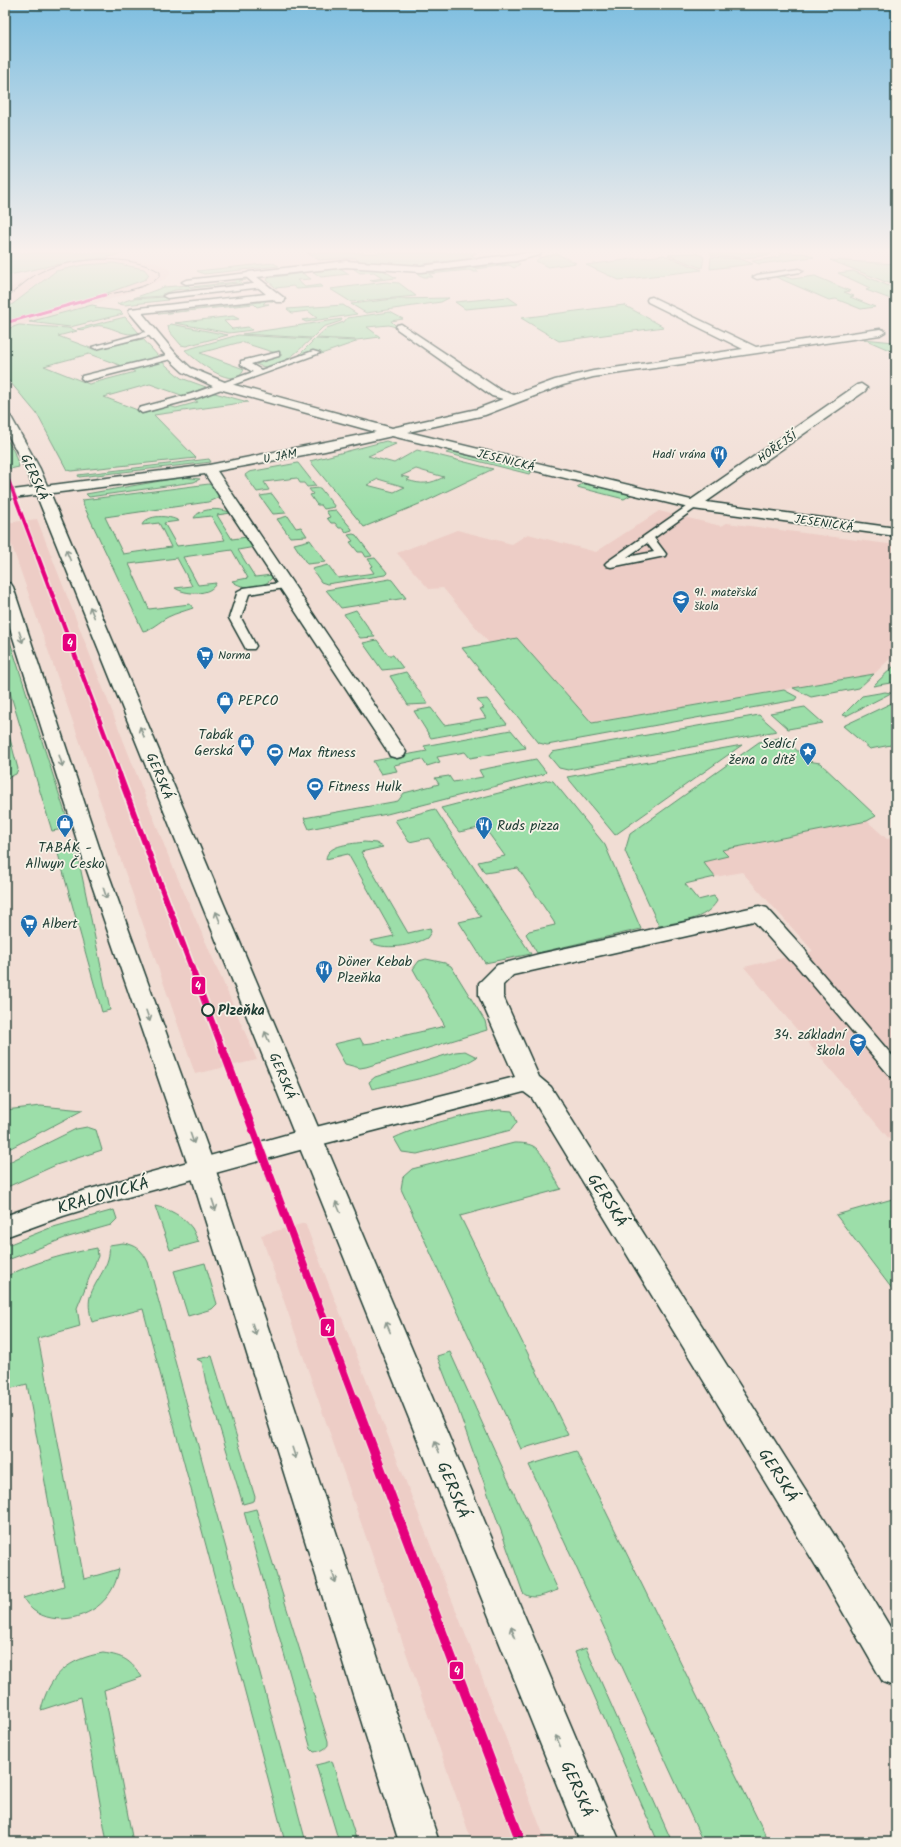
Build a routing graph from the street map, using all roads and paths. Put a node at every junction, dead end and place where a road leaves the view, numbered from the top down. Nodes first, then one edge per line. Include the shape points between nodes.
1 (115, 339) edge
2 (160, 339) edge
3 (419, 339) edge
4 (732, 339) edge
5 (851, 339) edge
6 (96, 347) dead end
7 (756, 351) junction
8 (316, 353) dead end
9 (276, 354) dead end
10 (172, 356) junction
11 (260, 373) junction
12 (85, 378) dead end
13 (223, 386) junction
14 (861, 388) dead end
15 (515, 399) junction
16 (142, 410) dead end
17 (5, 417) edge
18 (392, 432) junction
19 (209, 469) junction
20 (41, 490) junction
21 (5, 495) edge
22 (692, 505) junction
23 (896, 532) edge
24 (648, 537) dead end
25 (286, 585) junction
26 (5, 587) edge
27 (250, 646) dead end
28 (397, 752) dead end
29 (797, 955) joint
30 (896, 1072) edge
31 (529, 1082) junction
32 (309, 1138) junction
33 (202, 1168) junction
34 (5, 1227) edge
35 (896, 1670) edge
36 (419, 1842) edge
37 (600, 1842) edge

1 - 6 lane
2 - 10 street, JESENICKÁ
3 - 15 street via 496,393
4 - 7 street
5 - 7 street, U JAM
7 - 15 street, U JAM via 593,374 559,382
8 - 11 lane
9 - 11 lane via 244,363
10 - 12 lane
10 - 13 street, JESENICKÁ via 186,370
11 - 13 lane
13 - 16 lane
13 - 18 street, JESENICKÁ
14 - 22 street, HOŘEJŠÍ
15 - 18 street, U JAM via 481,412
17 - 20 street, GERSKÁ
18 - 19 street, U JAM
18 - 22 street, JESENICKÁ
19 - 20 street, U JAM
19 - 25 street
20 - 21 street, U JAM
32 -> 20 street, GERSKÁ
22 - 23 street, JESENICKÁ
22 - 24 lane
25 - 27 lane via 244,591 235,618
25 - 28 street
26 -> 33 street via 92,856
29 - 30 lane
29 - 31 street, GERSKÁ via 759,913 505,970 492,983 491,996
31 - 32 street
31 - 35 street, GERSKÁ via 546,1099 836,1568
32 - 33 street
37 -> 32 street, GERSKÁ
33 - 34 street, KRALOVICKÁ via 37,1213
33 -> 36 street

